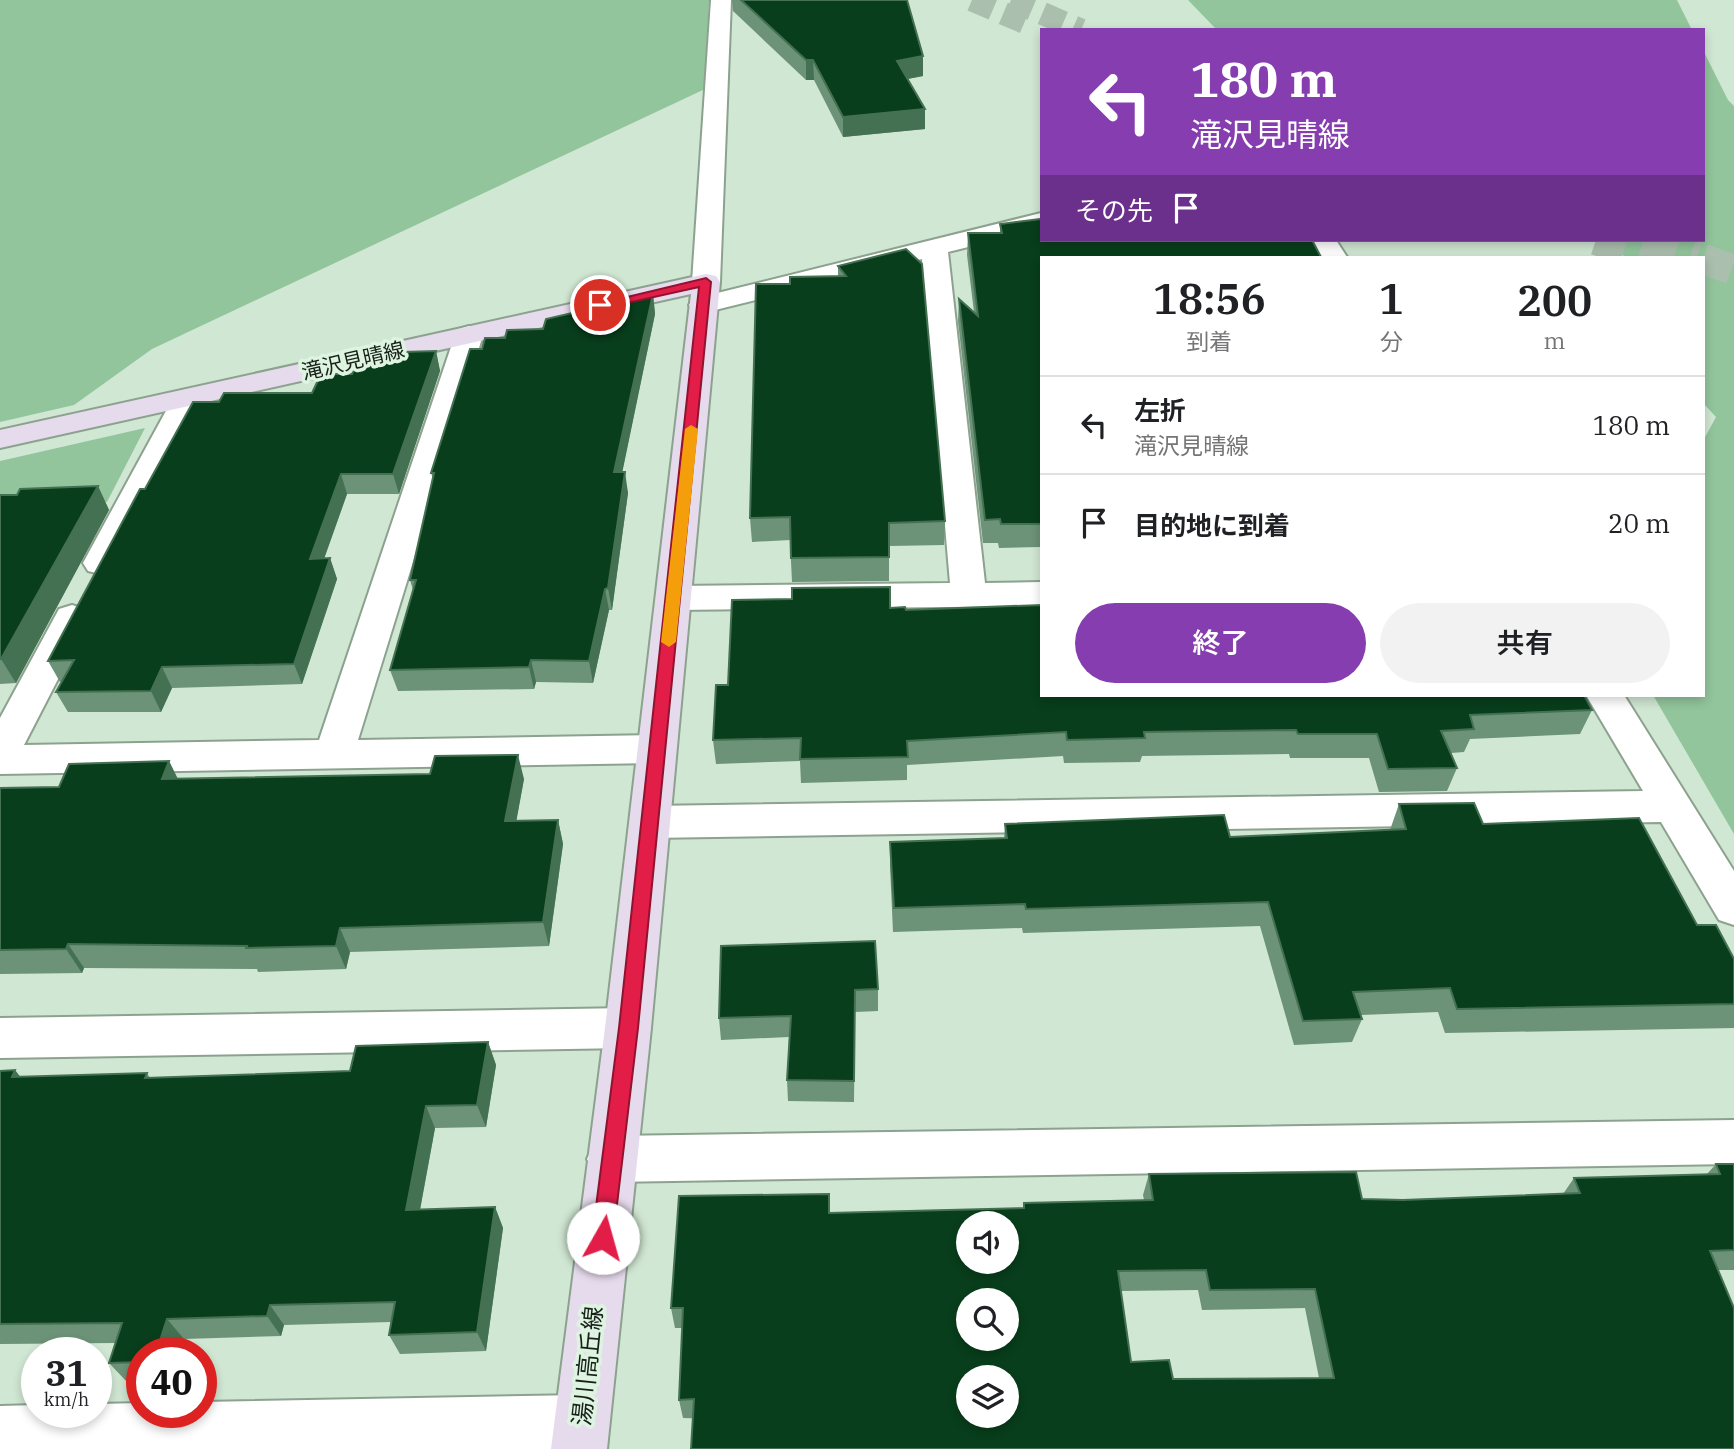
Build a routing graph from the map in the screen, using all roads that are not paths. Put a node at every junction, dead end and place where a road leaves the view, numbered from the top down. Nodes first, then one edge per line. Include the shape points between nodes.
1 (721, 0) edge
2 (1040, 221) edge
3 (934, 248) junction
4 (704, 293) junction
5 (469, 335) junction
6 (188, 398) junction
7 (0, 439) edge
8 (1040, 594) edge
9 (970, 595) junction
10 (674, 598) junction
11 (1606, 697) edge
12 (656, 749) junction
13 (0, 754) edge
14 (334, 755) junction
15 (0, 760) edge
16 (1672, 806) junction
17 (650, 822) junction
18 (1734, 908) edge
19 (628, 1028) junction
20 (0, 1038) edge
21 (1734, 1142) edge
22 (612, 1159) junction
23 (0, 1434) edge
24 (580, 1436) edge

1 - 4 street
2 - 3 street
3 - 4 street
3 - 9 street
4 - 5 street, 滝沢見晴線
4 - 10 street, 湯川高丘線
5 - 6 street, 滝沢見晴線
5 - 14 street
6 - 7 street, 滝沢見晴線
6 - 13 street
8 - 9 street
9 - 10 street
10 - 12 street, 湯川高丘線
11 - 16 street
12 - 14 street
12 - 17 street, 湯川高丘線
14 - 15 street
16 - 17 street
16 - 18 street
17 - 19 street, 湯川高丘線
19 - 20 street
19 - 22 street, 湯川高丘線
21 - 22 street
22 - 24 street, 湯川高丘線
23 - 24 street

